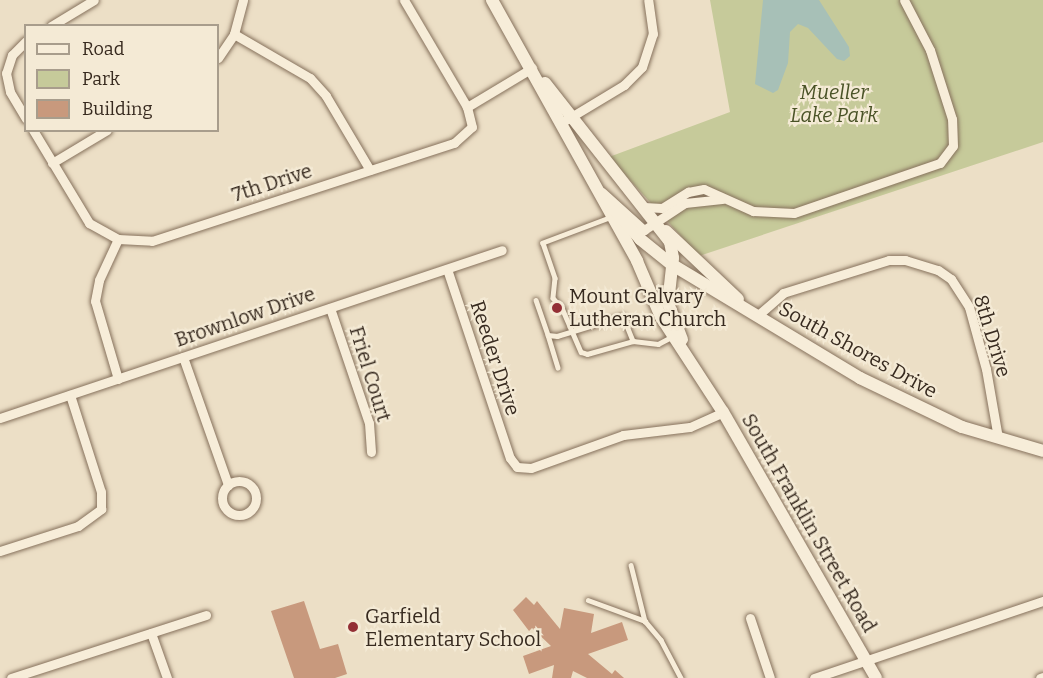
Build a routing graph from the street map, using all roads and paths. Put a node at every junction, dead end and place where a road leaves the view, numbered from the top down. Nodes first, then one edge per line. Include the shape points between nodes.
1 (94, 0) edge
2 (243, 0) edge
3 (404, 0) edge
4 (492, 0) edge
5 (648, 0) edge
6 (904, 0) edge
7 (54, 24) edge
8 (234, 34) junction
9 (24, 43) edge
10 (219, 56) edge
11 (532, 68) junction
12 (467, 107) junction
13 (24, 116) edge
14 (573, 116) junction
15 (560, 124) junction
16 (34, 132) edge
17 (104, 132) edge
18 (52, 163) junction
19 (370, 170) junction
20 (590, 179) junction
21 (726, 199) junction
22 (644, 207) junction
23 (612, 218) junction
24 (657, 223) junction
25 (118, 238) junction
26 (502, 250) dead end
27 (671, 264) junction
28 (447, 269) junction
29 (690, 277) junction
30 (668, 284) junction
31 (536, 300) dead end
32 (330, 308) junction
33 (757, 316) junction
34 (572, 331) junction
35 (548, 335) junction
36 (673, 336) junction
37 (633, 341) junction
38 (183, 357) junction
39 (558, 367) dead end
40 (118, 379) junction
41 (708, 387) junction
42 (70, 395) junction
43 (723, 412) junction
44 (0, 418) edge
45 (998, 438) junction
46 (1043, 451) edge
47 (371, 452) dead end
48 (228, 485) dead end
49 (0, 551) edge
50 (631, 565) dead end
51 (588, 600) dead end
52 (1043, 601) edge
53 (206, 615) dead end
54 (750, 618) dead end
55 (645, 621) junction
56 (152, 633) junction
57 (867, 661) junction
58 (11, 678) edge
59 (166, 678) edge
60 (681, 678) edge
61 (770, 678) edge
62 (814, 678) edge
63 (876, 678) edge

1 - 7 street
2 - 8 street
3 - 12 street
4 - 11 street, South Franklin Street Road
5 - 14 street via 653,34 642,67 624,85
6 - 21 street via 941,81 953,126 950,152 928,169 794,213 763,213
8 - 10 street
8 - 19 street via 316,84
9 - 13 street via 12,55 6,73 10,92
11 - 12 street
11 - 14 street, South Franklin Street Road
11 - 15 street, South Franklin Street Road
12 - 19 street, 7th Drive via 473,121 467,136
14 - 15 street
14 - 22 street, South Franklin Street Road
15 - 20 street, South Franklin Street Road
16 - 18 street, 7th Drive
17 - 18 street
18 - 25 street, 7th Drive via 85,218
19 - 25 street, 7th Drive via 152,241
20 - 23 street, South Franklin Street Road
20 - 24 street via 636,226 648,230
20 - 27 street, South Shores Drive via 628,227
21 - 22 street via 698,189 662,208
21 - 24 street via 685,203
22 - 24 street, South Franklin Street Road
23 - 34 lane via 543,243 555,278 553,298
23 - 36 street, South Franklin Street Road
24 - 27 street, South Franklin Street Road via 672,247
24 - 33 street, South Shores Drive
25 - 40 street via 99,280 95,301
26 - 28 street, Brownlow Drive
27 - 29 street, South Shores Drive
27 - 30 street, South Franklin Street Road
28 - 32 street, Brownlow Drive
28 - 43 street, Reeder Drive via 510,458 517,467 528,468 623,435 690,427
29 - 30 street via 676,275
29 - 33 street, South Shores Drive
30 - 41 street, South Franklin Street Road via 671,313
31 - 35 lane
32 - 38 street, Brownlow Drive
32 - 47 street, Friel Court via 369,423
33 - 45 street, South Shores Drive via 908,403
33 - 45 street, 8th Drive via 783,293 889,260 905,260 938,270 951,279 969,307 986,369
34 - 35 lane
34 - 37 lane via 581,352 587,354
34 - 37 lane via 623,316
35 - 39 lane
36 - 37 lane via 658,344
36 - 41 street, South Franklin Street Road
38 - 40 street, Brownlow Drive
38 - 48 street
40 - 42 street, Brownlow Drive
41 - 43 street, South Franklin Street Road
42 - 44 street, Brownlow Drive
42 - 49 street via 101,492 101,509 78,526
43 - 57 street, South Franklin Street Road
45 - 46 street, South Shores Drive
50 - 55 lane
51 - 55 lane
52 - 57 street
53 - 56 street
54 - 61 street
55 - 60 lane via 661,640
56 - 58 street
56 - 59 street
57 - 62 street
57 - 63 street, South Franklin Street Road

